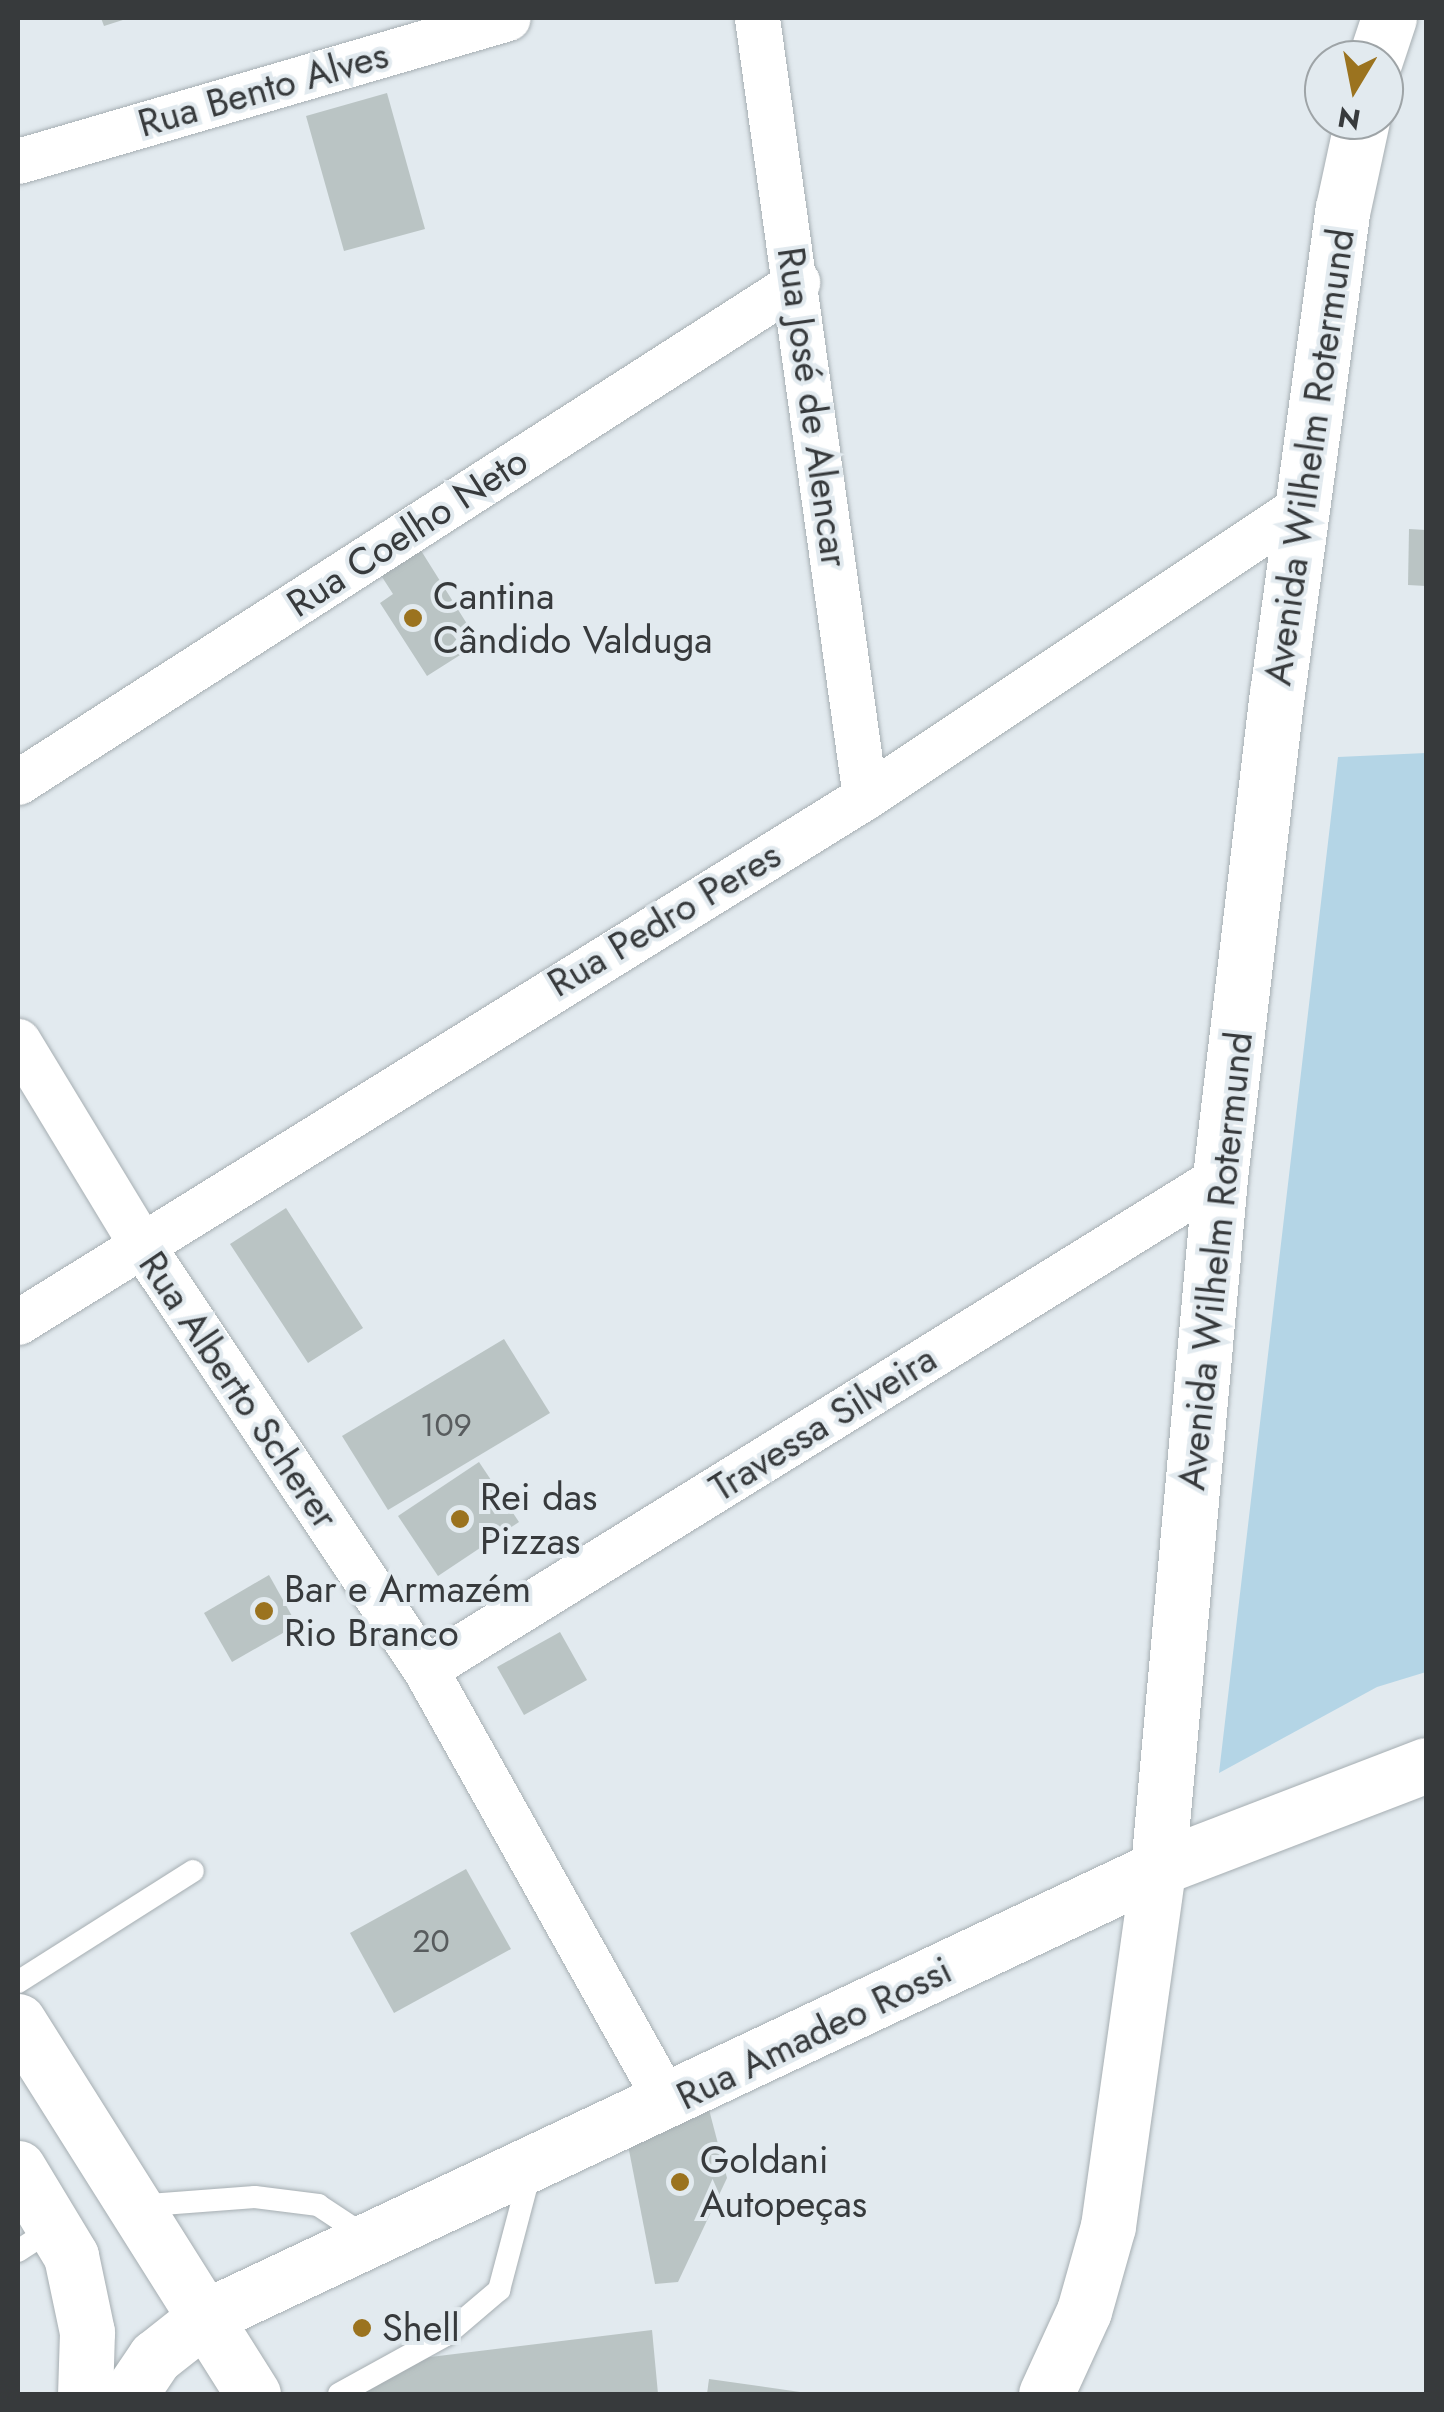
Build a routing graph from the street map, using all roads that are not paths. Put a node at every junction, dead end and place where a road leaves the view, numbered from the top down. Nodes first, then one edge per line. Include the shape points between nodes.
1 (508, 18) edge
2 (757, 18) edge
3 (1357, 140) edge
4 (18, 160) edge
5 (797, 282) junction
6 (1303, 505) junction
7 (18, 782) edge
8 (865, 796) junction
9 (18, 1041) edge
10 (1220, 1177) junction
11 (139, 1241) junction
12 (18, 1322) edge
13 (426, 1670) junction
14 (1426, 1765) edge
15 (1158, 1868) junction
16 (193, 1871) dead end
17 (18, 1982) edge
18 (18, 2021) edge
19 (668, 2103) junction
20 (532, 2166) junction
21 (18, 2168) edge
22 (136, 2206) junction
23 (36, 2239) edge
24 (371, 2240) junction
25 (207, 2316) junction
26 (85, 2394) edge
27 (130, 2394) edge
28 (253, 2394) edge
29 (339, 2394) edge
30 (1046, 2394) edge

1 - 4 street, Rua Bento Alves
2 - 5 street, Rua José de Alencar
3 - 6 street, Avenida Wilhelm Rotermund via 1342,208
5 - 7 street, Rua Coelho Neto
5 - 8 street, Rua José de Alencar
6 - 8 street, Rua Pedro Peres
6 - 10 street, Avenida Wilhelm Rotermund
8 - 11 street, Rua Pedro Peres
9 - 11 street, Rua Alberto Scherer
10 - 13 street, Travessa Silveira
10 - 15 street, Avenida Wilhelm Rotermund
11 - 12 street, Rua Pedro Peres
11 - 13 street, Rua Alberto Scherer
13 - 19 street, Rua Alberto Scherer
14 - 15 street, Rua Amadeo Rossi
15 - 19 street, Rua Amadeo Rossi
15 - 30 street, Avenida Wilhelm Rotermund via 1108,2226 1084,2310
16 - 17 lane
18 - 22 street
19 - 20 street, Rua Amadeo Rossi
20 - 24 street, Rua Amadeo Rossi
20 - 29 lane via 498,2290 446,2335
21 - 23 street
22 - 24 lane via 255,2197 318,2204
22 - 25 street
23 - 26 street via 71,2256 87,2332
24 - 25 street, Rua Amadeo Rossi
25 - 27 street, Rua Amadeo Rossi via 155,2358
25 - 28 street

